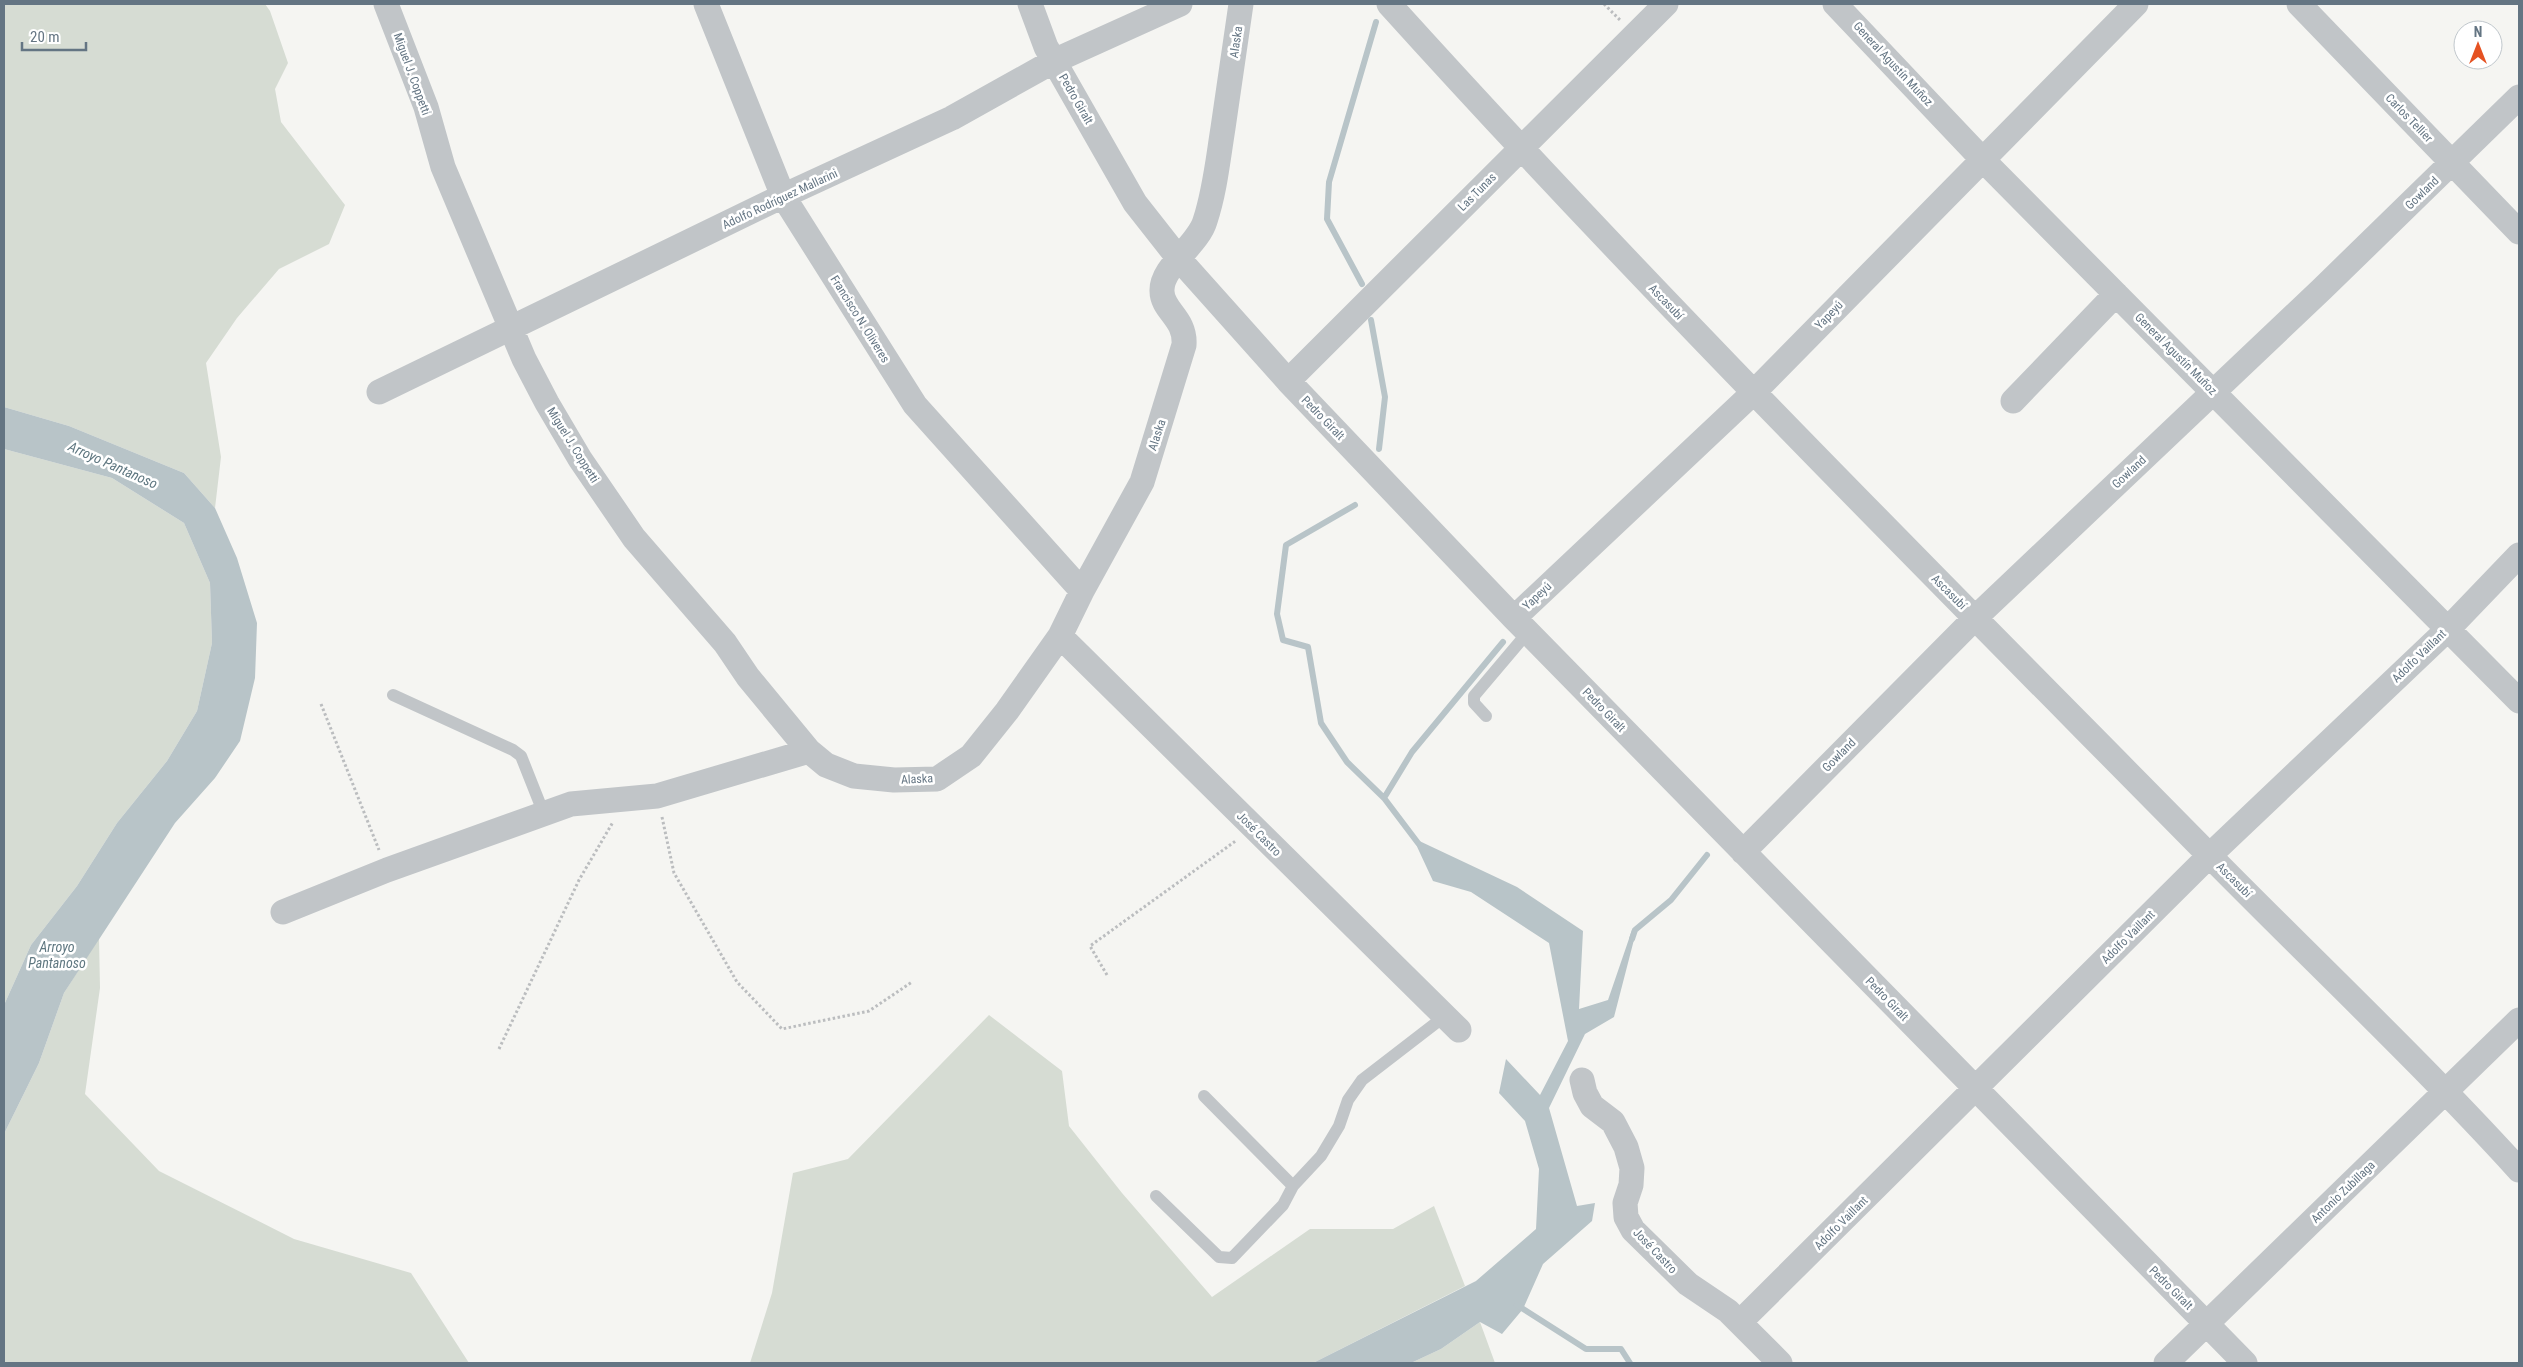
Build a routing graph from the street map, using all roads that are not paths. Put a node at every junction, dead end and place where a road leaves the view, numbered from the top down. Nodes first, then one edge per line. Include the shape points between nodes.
1 (386, 4) edge
2 (706, 4) edge
3 (1030, 4) edge
4 (1180, 4) edge
5 (1241, 4) edge
6 (1389, 4) edge
7 (1666, 4) edge
8 (1835, 4) edge
9 (2136, 4) edge
10 (2299, 4) edge
11 (1054, 62) junction
12 (2519, 97) edge
13 (1520, 149) junction
14 (1982, 159) junction
15 (2452, 164) junction
16 (783, 196) junction
17 (2519, 232) edge
18 (1179, 259) junction
19 (2116, 294) junction
20 (512, 328) junction
21 (1288, 381) junction
22 (379, 392) dead end
23 (2214, 392) junction
24 (1753, 393) junction
25 (2013, 401) dead end
26 (2519, 555) edge
27 (1082, 591) junction
28 (1975, 618) junction
29 (1521, 625) junction
30 (2448, 629) junction
31 (1060, 636) junction
32 (393, 695) dead end
33 (2519, 701) edge
34 (1486, 716) dead end
35 (809, 751) junction
36 (894, 780) joint
37 (544, 814) junction
38 (1743, 852) junction
39 (2209, 856) junction
40 (283, 912) dead end
41 (2519, 1020) edge
42 (1452, 1023) joint
43 (1582, 1080) dead end
44 (1976, 1090) junction
45 (2447, 1091) junction
46 (1204, 1096) dead end
47 (2519, 1170) edge
48 (1293, 1186) junction
49 (1156, 1196) dead end
50 (1740, 1322) junction
51 (2206, 1324) junction
52 (1780, 1363) edge
53 (2166, 1363) edge
54 (2246, 1363) edge

1 - 20 street, Miguel J. Coppetti via 426,106 443,167
2 - 16 street, Francisco N. Oliveres
3 - 11 street, Pedro Giralt
4 - 11 street, Adolfo Rodríguez Mallarini
5 - 18 street, Alaska via 1213,193 1204,224
6 - 13 street, Ascasubí
7 - 13 street, Las Tunas
8 - 14 street, General Agustín Muñoz
9 - 14 street, Yapeyú
10 - 15 street, Carlos Tellier
11 - 16 street, Adolfo Rodríguez Mallarini via 952,118
11 - 18 street, Pedro Giralt via 1135,203
12 - 15 street, Gowland
13 - 21 street, Las Tunas
13 - 24 street, Ascasubí
14 - 19 street, General Agustín Muñoz
14 - 24 street, Yapeyú
15 - 17 street, Carlos Tellier
15 - 23 street, Gowland
16 - 20 street, Adolfo Rodríguez Mallarini
16 - 27 street, Francisco N. Oliveres via 915,405
18 - 21 street, Pedro Giralt
18 - 27 street, Alaska via 1164,280 1162,291 1185,334 1180,361 1142,482
19 - 23 street, General Agustín Muñoz
19 - 25 street
20 - 22 street, Adolfo Rodríguez Mallarini
20 - 35 street, Miguel J. Coppetti via 543,396 575,451 634,538 725,643 748,677
21 - 29 street, Pedro Giralt
23 - 28 street, Gowland
23 - 30 street, General Agustín Muñoz
24 - 28 street, Ascasubí
24 - 29 street, Yapeyú
26 - 30 street, Adolfo Vaillant
27 - 31 street, Alaska
28 - 38 street, Gowland
28 - 39 street, Ascasubí
29 - 34 lane via 1474,696 1474,703
29 - 38 street, Pedro Giralt
30 - 33 street, General Agustín Muñoz
30 - 39 street, Adolfo Vaillant
31 - 36 street, Alaska via 971,756 938,779
31 - 42 street, José Castro
32 - 37 lane via 521,756
35 - 36 street, Miguel J. Coppetti via 826,765 854,776
35 - 37 street via 657,796 571,804
37 - 40 street via 387,870
38 - 44 street, Pedro Giralt
39 - 44 street, Adolfo Vaillant
39 - 45 street, Ascasubí
41 - 45 street, Antonio Zubillaga
42 - 48 lane via 1362,1080 1348,1100 1321,1156
43 - 50 street, José Castro via 1592,1106 1613,1122 1626,1147 1632,1168 1626,1217 1633,1230 1688,1284
44 - 50 street, Adolfo Vaillant
44 - 51 street, Pedro Giralt
45 - 47 street, Ascasubí
45 - 51 street, Antonio Zubillaga
46 - 48 lane
48 - 49 lane via 1283,1205 1232,1258 1220,1257
50 - 52 street, José Castro
51 - 53 street, Antonio Zubillaga
51 - 54 street, Pedro Giralt

